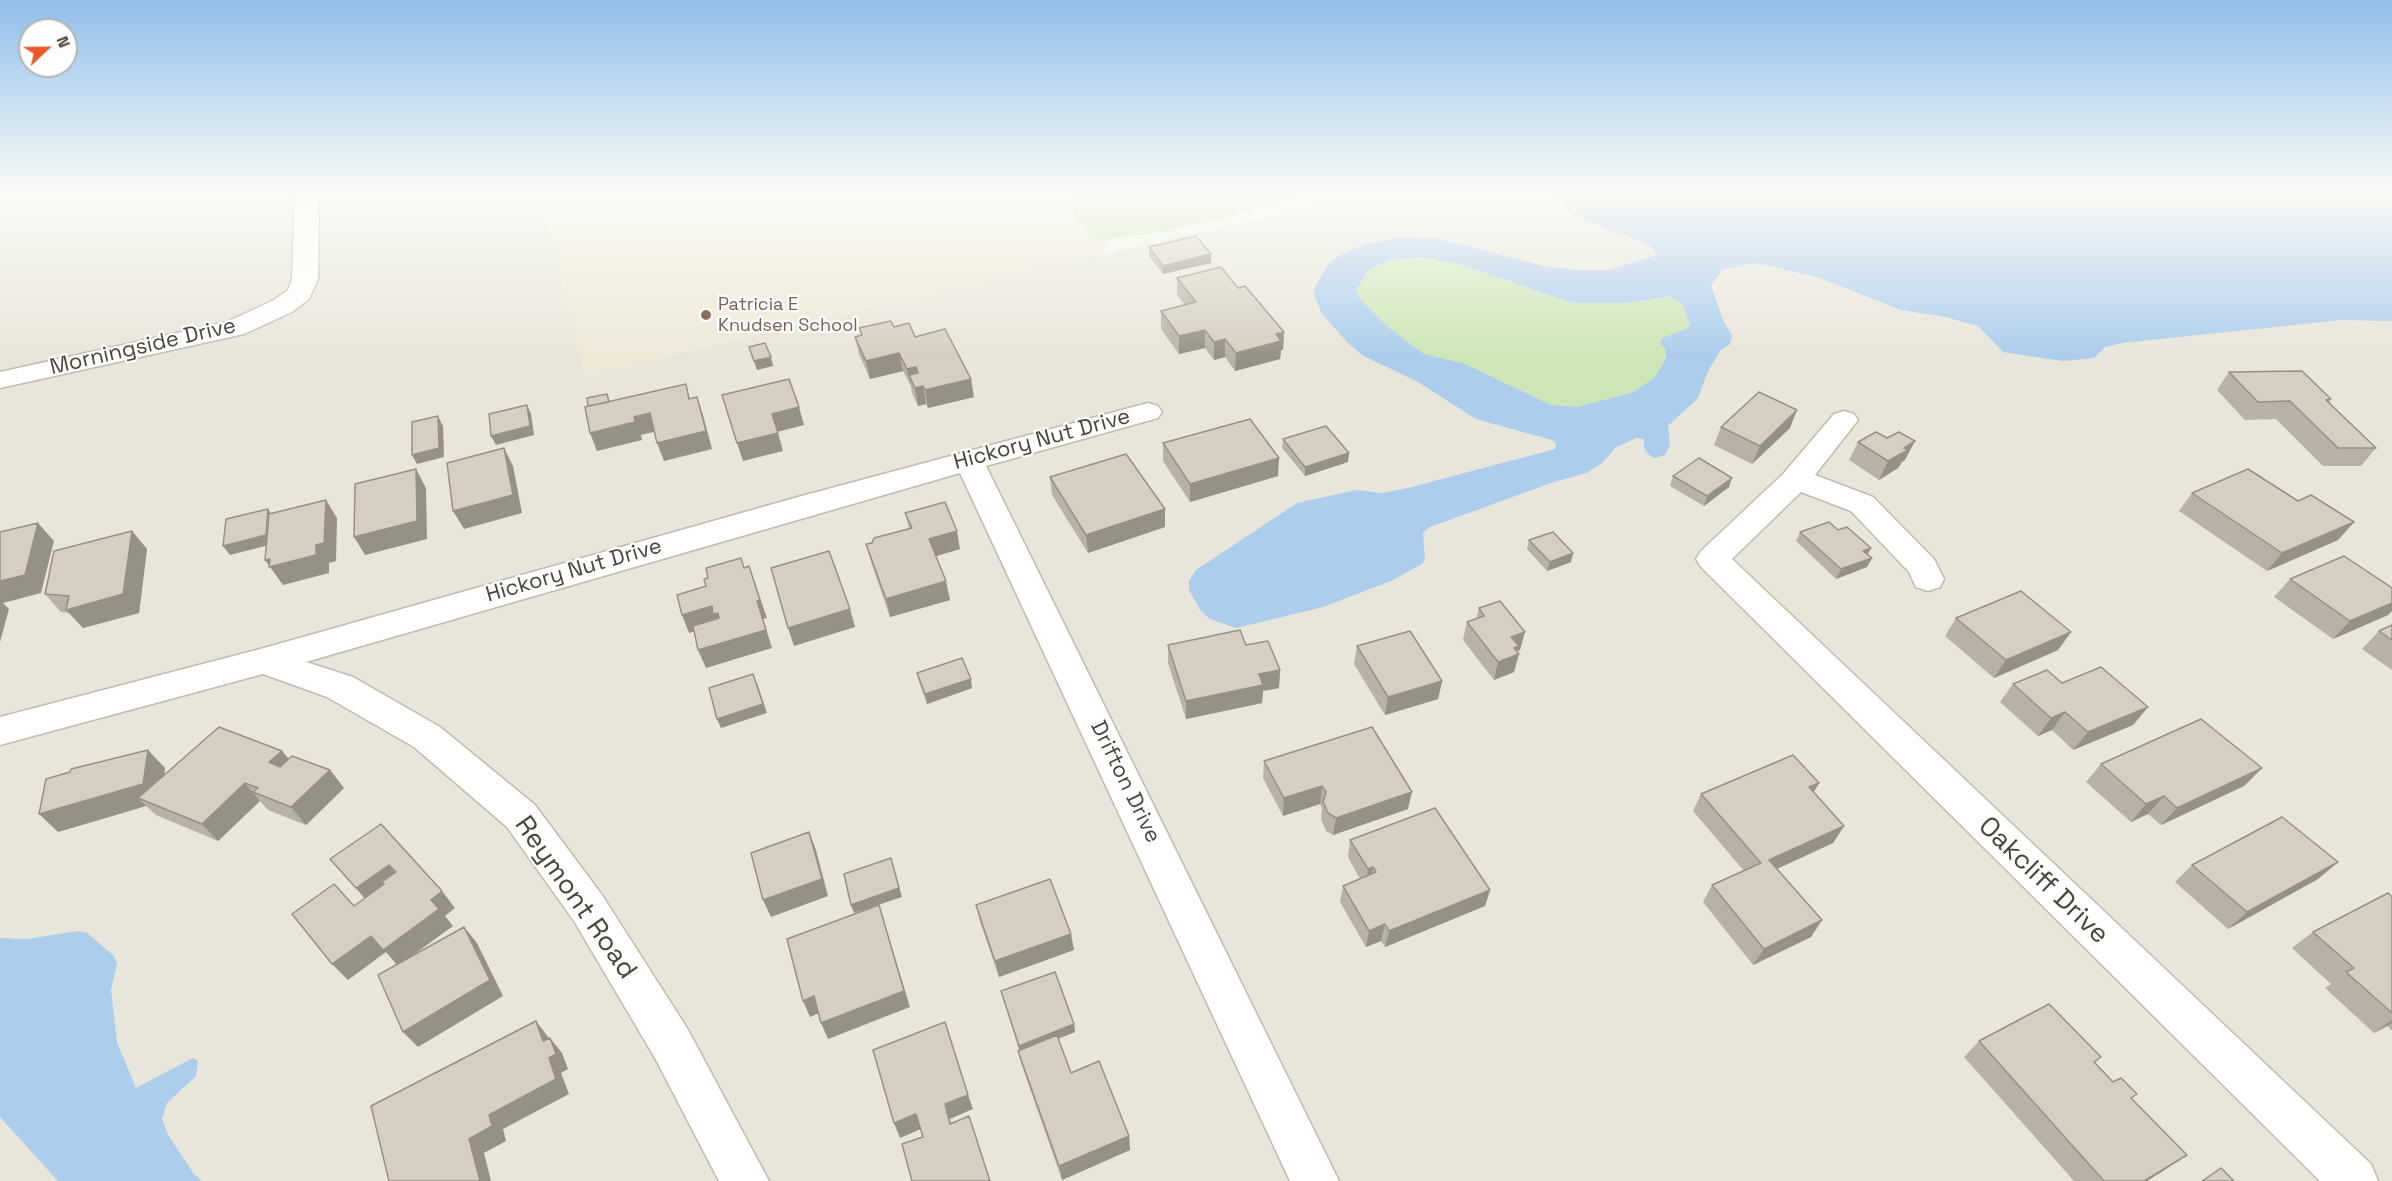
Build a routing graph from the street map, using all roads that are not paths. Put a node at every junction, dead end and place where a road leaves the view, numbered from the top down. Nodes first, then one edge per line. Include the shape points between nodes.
1 (306, 246) edge
2 (0, 380) edge
3 (1148, 412) dead end
4 (1844, 420) dead end
5 (969, 461) junction
6 (1794, 481) junction
7 (1928, 579) dead end
8 (264, 661) junction
9 (0, 731) edge
10 (745, 1181) edge
11 (1315, 1181) edge
12 (2354, 1181) edge

1 - 2 street, Morningside Drive via 305,279 300,294 235,328
3 - 5 street, Hickory Nut Drive
4 - 6 street
5 - 8 street, Hickory Nut Drive
5 - 11 street, Drifton Drive
6 - 7 street via 1862,504 1923,567
6 - 12 street, Oakcliff Drive via 1712,559
8 - 9 street, Hickory Nut Drive
8 - 10 street, Reymont Road via 340,687 427,737 521,816 588,908 665,1034

